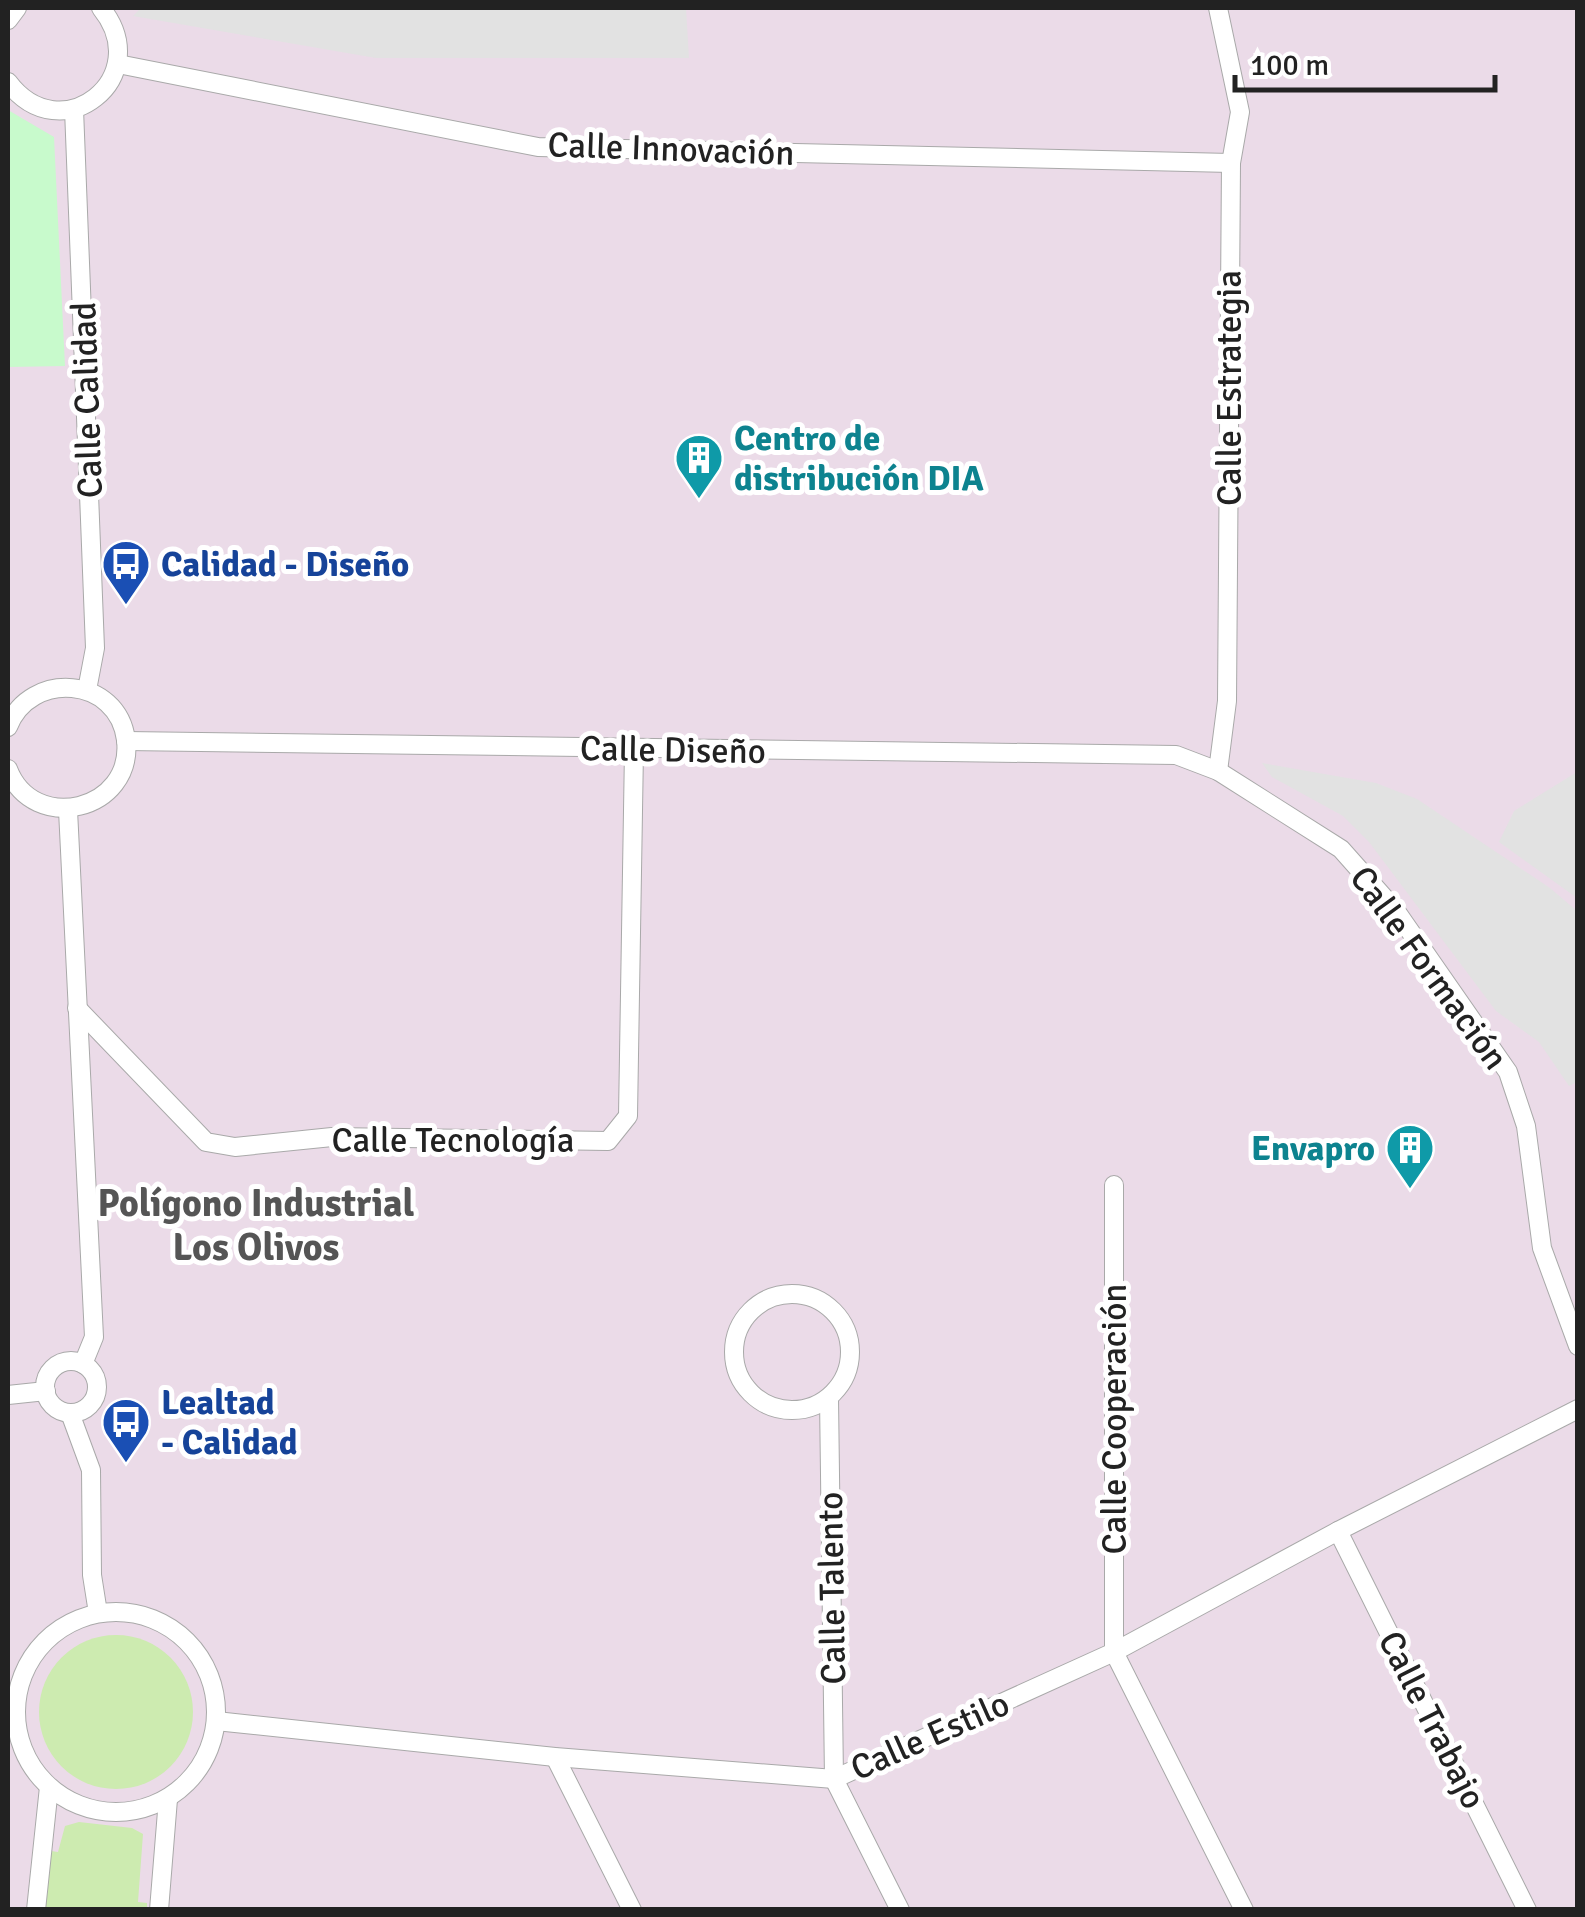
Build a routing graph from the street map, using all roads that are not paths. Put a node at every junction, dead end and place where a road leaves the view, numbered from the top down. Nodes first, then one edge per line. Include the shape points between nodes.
1 (16, 8) edge
2 (101, 8) edge
3 (1218, 8) edge
4 (8, 20) edge
5 (118, 64) junction
6 (8, 82) edge
7 (74, 109) junction
8 (1232, 162) junction
9 (86, 690) junction
10 (8, 726) edge
11 (126, 741) junction
12 (634, 750) junction
13 (8, 769) edge
14 (1218, 770) junction
15 (68, 810) junction
16 (77, 1008) junction
17 (1114, 1186) dead end
18 (1578, 1346) edge
19 (83, 1364) junction
20 (46, 1391) junction
21 (8, 1395) edge
22 (829, 1398) junction
23 (1578, 1410) edge
24 (70, 1413) junction
25 (1338, 1531) junction
26 (98, 1613) junction
27 (1114, 1652) junction
28 (12, 1698) edge
29 (216, 1721) junction
30 (556, 1757) junction
31 (834, 1779) junction
32 (49, 1787) junction
33 (168, 1798) junction
34 (36, 1910) edge
35 (159, 1910) edge
36 (632, 1910) edge
37 (900, 1910) edge
38 (1244, 1910) edge
39 (1527, 1910) edge

1 - 4 street
2 - 5 street via 119,41
3 - 8 street, Calle Estrategia via 1240,112
5 - 7 street via 104,90
5 - 8 street, Calle Innovación via 538,147
6 - 7 street via 36,107
7 - 9 street, Calle Calidad via 95,648
8 - 14 street, Calle Estrategia via 1226,701
9 - 10 street via 68,686 34,694
9 - 11 street via 114,710
11 - 12 street, Calle Diseño
11 - 15 street via 125,761 105,795
12 - 14 street, Calle Diseño via 1176,755
12 - 16 street, Calle Tecnología via 628,1116 608,1141 332,1137 235,1147 206,1142
13 - 15 street via 33,801
14 - 18 street, Calle Formación via 1342,848 1396,912 1508,1072 1526,1126 1542,1248
15 - 16 street
16 - 19 street via 94,1337
17 - 27 street, Calle Cooperación
19 - 20 street via 56,1366
19 - 24 street via 95,1376 96,1394 86,1408
20 - 21 street
20 - 24 street via 54,1406
22 - 22 street via 848,1367 850,1349 837,1315 806,1295 770,1298 755,1307 743,1320 734,1356 746,1389 777,1409 813,1407
22 - 31 street, Calle Talento
23 - 25 street, Calle Estilo
24 - 26 street via 90,1470
25 - 27 street, Calle Estilo
25 - 39 street, Calle Trabajo
26 - 28 street via 44,1643
26 - 29 street via 129,1612 184,1638 214,1690
27 - 31 street, Calle Estilo
27 - 38 street
28 - 32 street via 23,1746
29 - 30 street, Calle Estilo
29 - 33 street via 209,1752
30 - 31 street, Calle Estilo
30 - 36 street
31 - 37 street
32 - 33 street via 107,1812 139,1810
32 - 34 street
33 - 35 street

